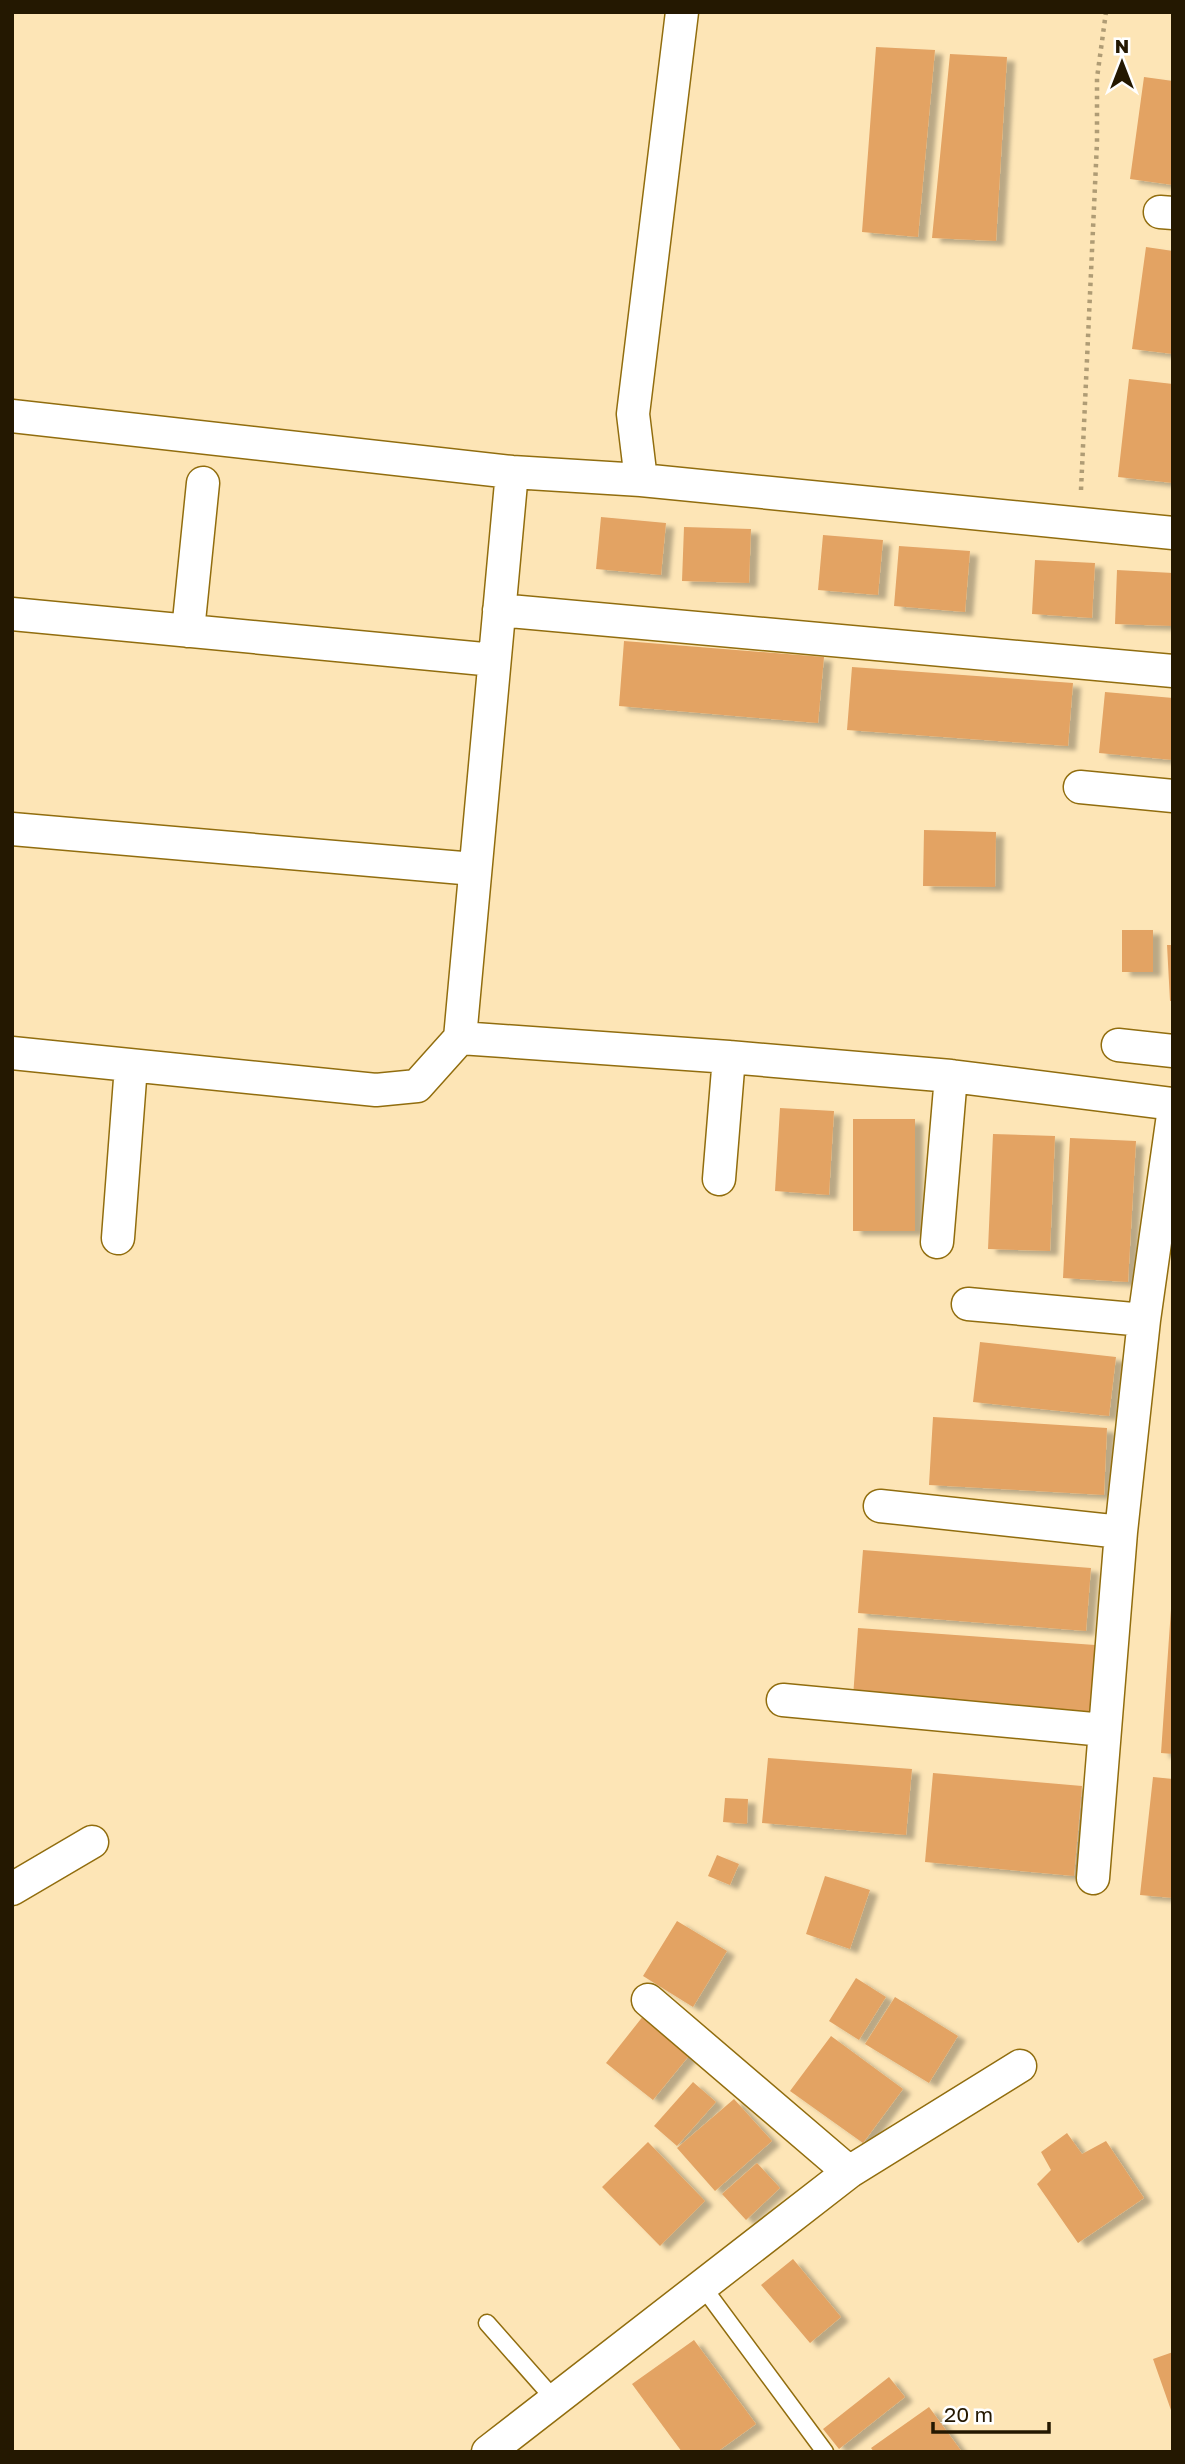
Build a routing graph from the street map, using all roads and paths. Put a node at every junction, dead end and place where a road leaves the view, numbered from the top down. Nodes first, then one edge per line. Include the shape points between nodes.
1 (682, 12) edge
2 (1106, 12) edge
3 (12, 416) edge
4 (512, 472) junction
5 (641, 480) junction
6 (203, 483) dead end
7 (1080, 523) junction
8 (1173, 533) edge
9 (499, 610) junction
10 (12, 614) edge
11 (188, 631) junction
12 (494, 660) junction
13 (1173, 671) edge
14 (1080, 787) dead end
15 (1173, 796) edge
16 (12, 829) edge
17 (474, 870) junction
18 (460, 1038) junction
19 (1118, 1045) dead end
20 (1173, 1051) edge
21 (12, 1053) edge
22 (729, 1057) junction
23 (131, 1066) junction
24 (951, 1076) junction
25 (1173, 1104) edge
26 (1173, 1115) edge
27 (719, 1179) dead end
28 (118, 1238) dead end
29 (937, 1242) dead end
30 (968, 1304) dead end
31 (1144, 1320) junction
32 (880, 1506) dead end
33 (1121, 1532) junction
34 (783, 1700) dead end
35 (1104, 1730) junction
36 (92, 1842) dead end
37 (1093, 1878) dead end
38 (12, 1889) edge
39 (648, 2000) dead end
40 (1020, 2066) dead end
41 (849, 2172) junction
42 (703, 2287) junction
43 (487, 2323) dead end
44 (555, 2400) junction
45 (488, 2452) edge
46 (825, 2452) edge

1 - 5 street via 633,414
2 - 7 path via 1097,78
3 - 4 street
4 - 5 street
4 - 9 street
5 - 7 street
6 - 11 street
7 - 8 street
9 - 12 street
9 - 13 street
10 - 11 street
11 - 12 street
12 - 17 street
14 - 15 street
16 - 17 street
17 - 18 street
18 - 22 street
18 - 23 street via 417,1086 376,1090
19 - 20 street
21 - 23 street
22 - 24 street
22 - 27 street
23 - 28 street
24 - 25 street
24 - 29 street
26 - 31 street
30 - 31 street
31 - 33 street
32 - 33 street
33 - 35 street
34 - 35 street
35 - 37 street
36 - 38 street
39 - 41 street
40 - 41 street
41 - 42 street
42 - 44 street
42 - 46 lane
43 - 44 lane
44 - 45 street

